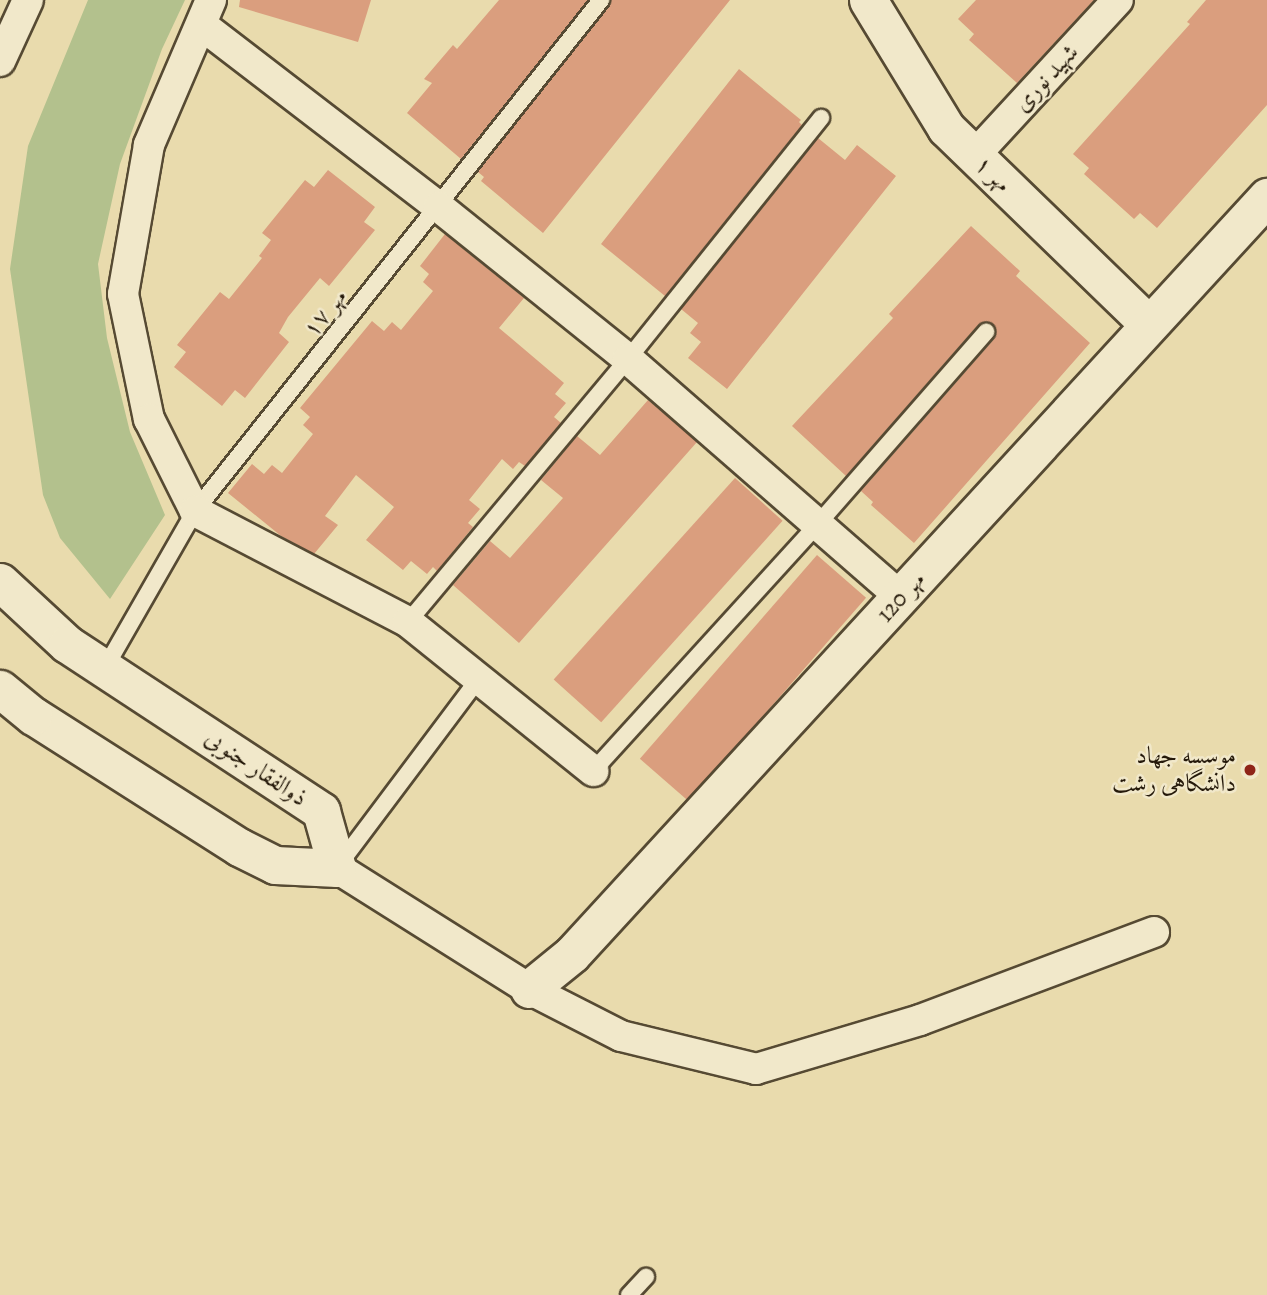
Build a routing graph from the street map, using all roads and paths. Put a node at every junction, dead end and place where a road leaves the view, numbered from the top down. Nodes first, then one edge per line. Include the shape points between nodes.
1 (28, 0) edge
2 (601, 0) edge
3 (868, 0) edge
4 (1118, 0) edge
5 (207, 13) edge
6 (0, 61) edge
7 (821, 118) dead end
8 (974, 156) junction
9 (1267, 197) edge
10 (439, 207) junction
11 (1148, 324) junction
12 (986, 332) dead end
13 (628, 359) junction
14 (195, 511) junction
15 (817, 525) junction
16 (0, 582) edge
17 (901, 597) junction
18 (408, 622) junction
19 (105, 668) junction
20 (477, 681) junction
21 (0, 689) edge
22 (593, 771) joint
23 (337, 868) junction
24 (1154, 932) dead end
25 (529, 989) junction
26 (646, 1277) dead end
27 (629, 1295) edge

1 - 6 street
2 - 10 lane, مهر ۱۷
3 - 8 street, مهر ۱ via 946,128
4 - 8 street, شهید نوری
5 - 10 street
5 - 14 street via 149,145 122,294 149,419
7 - 13 lane
8 - 11 street, مهر ۱
9 - 11 street, مهر 120
10 - 13 street
10 - 14 lane, مهر ۱۷
11 - 17 street, مهر 120
12 - 15 lane
13 - 15 street
13 - 18 lane
14 - 18 street
14 - 19 lane, مهر ۱۷
15 - 17 street
15 - 22 lane
16 - 19 street, ذوالفقار جنوبی via 68,644
17 - 25 street, مهر 120 via 572,954
18 - 20 street
19 - 23 street, ذوالفقار جنوبی via 321,811
20 - 22 street
20 - 23 lane
21 - 23 street via 33,716 239,847 275,865
23 - 25 street
24 - 25 street via 920,1020 756,1069 621,1036
26 - 27 lane

